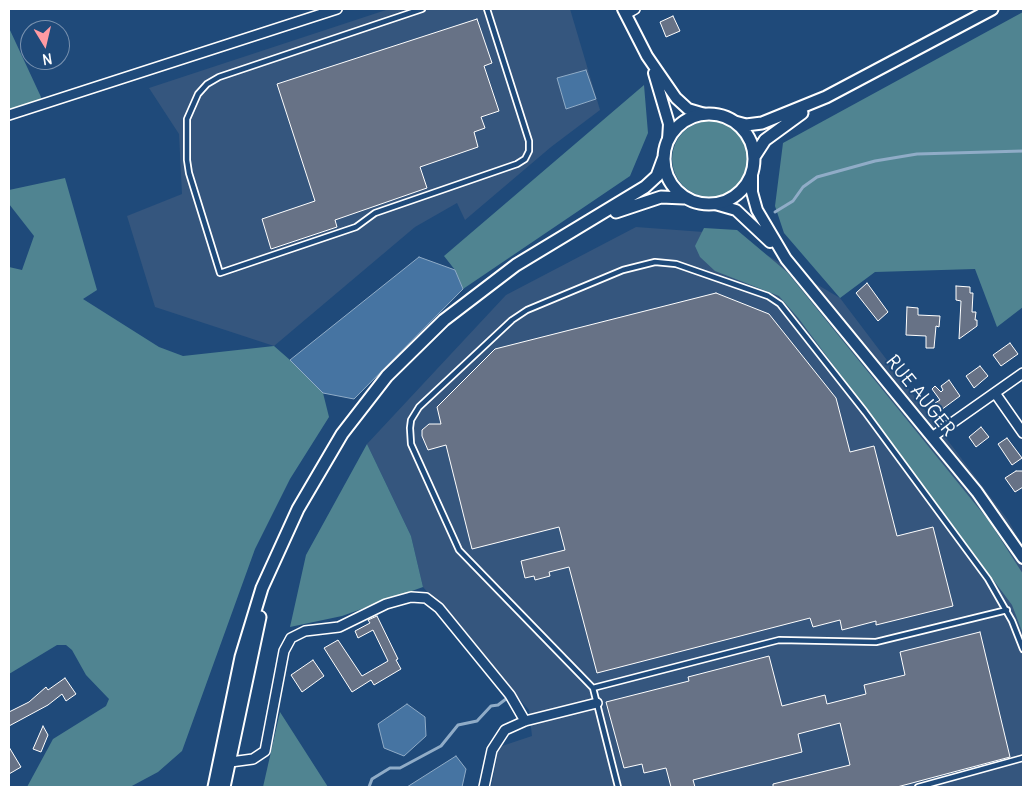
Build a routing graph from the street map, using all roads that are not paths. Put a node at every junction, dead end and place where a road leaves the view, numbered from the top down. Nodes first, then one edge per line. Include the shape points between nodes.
1 (337, 9) edge
2 (422, 9) edge
3 (487, 9) edge
4 (992, 9) edge
5 (628, 10) edge
6 (647, 56) junction
7 (826, 97) junction
8 (705, 114) junction
9 (9, 115) edge
10 (735, 122) junction
11 (668, 140) junction
12 (664, 157) junction
13 (754, 158) junction
14 (752, 173) junction
15 (688, 199) junction
16 (716, 204) junction
17 (578, 230) junction
18 (786, 259) junction
19 (1023, 373) edge
20 (995, 393) junction
21 (1023, 433) edge
22 (932, 437) junction
23 (1023, 558) edge
24 (1007, 610) junction
25 (1023, 649) edge
26 (594, 688) junction
27 (597, 703) junction
28 (525, 721) junction
29 (1023, 758) edge
30 (224, 763) junction
31 (214, 787) edge
32 (224, 787) edge
33 (484, 787) edge
34 (618, 787) edge
35 (918, 787) edge

1 - 9 street
2 - 3 lane via 219,77 198,94 187,120 187,160 220,273 356,227 375,213 525,159 529,141
4 - 7 main road
5 - 6 street
6 - 8 street via 682,104
6 - 11 street via 667,115
7 - 10 main road via 762,122 746,125
7 - 13 main road via 771,134 760,145
8 - 10 main road
8 - 11 main road via 685,121
10 - 13 main road via 749,138
11 - 12 main road
12 - 15 main road via 668,179
12 - 17 main road via 660,170 649,184
13 - 14 main road
14 - 16 main road via 736,195
14 - 18 street, RUE AUGER via 752,192 757,210
15 - 16 main road
15 - 17 main road via 673,196 653,198
16 - 18 street, RUE AUGER via 731,207 742,214
17 - 30 main road via 516,265 436,327 398,364 330,452 279,550
18 - 22 street, RUE AUGER
19 - 20 street
20 - 21 street
20 - 22 street
22 - 23 street, RUE AUGER via 991,509
24 - 25 lane
24 - 26 lane via 876,642 789,638
24 - 26 lane via 988,579 883,436 780,304 768,296 676,264 645,263 527,310 512,320 419,407 410,428 411,444 459,550
26 - 27 lane
27 - 28 street
27 - 34 lane
28 - 30 street via 510,695 439,608 426,598 411,597 386,604 339,627 305,631 291,638 284,651 265,751 253,759
28 - 33 street via 506,730 496,743
29 - 35 lane
30 - 31 main road
30 - 32 main road

